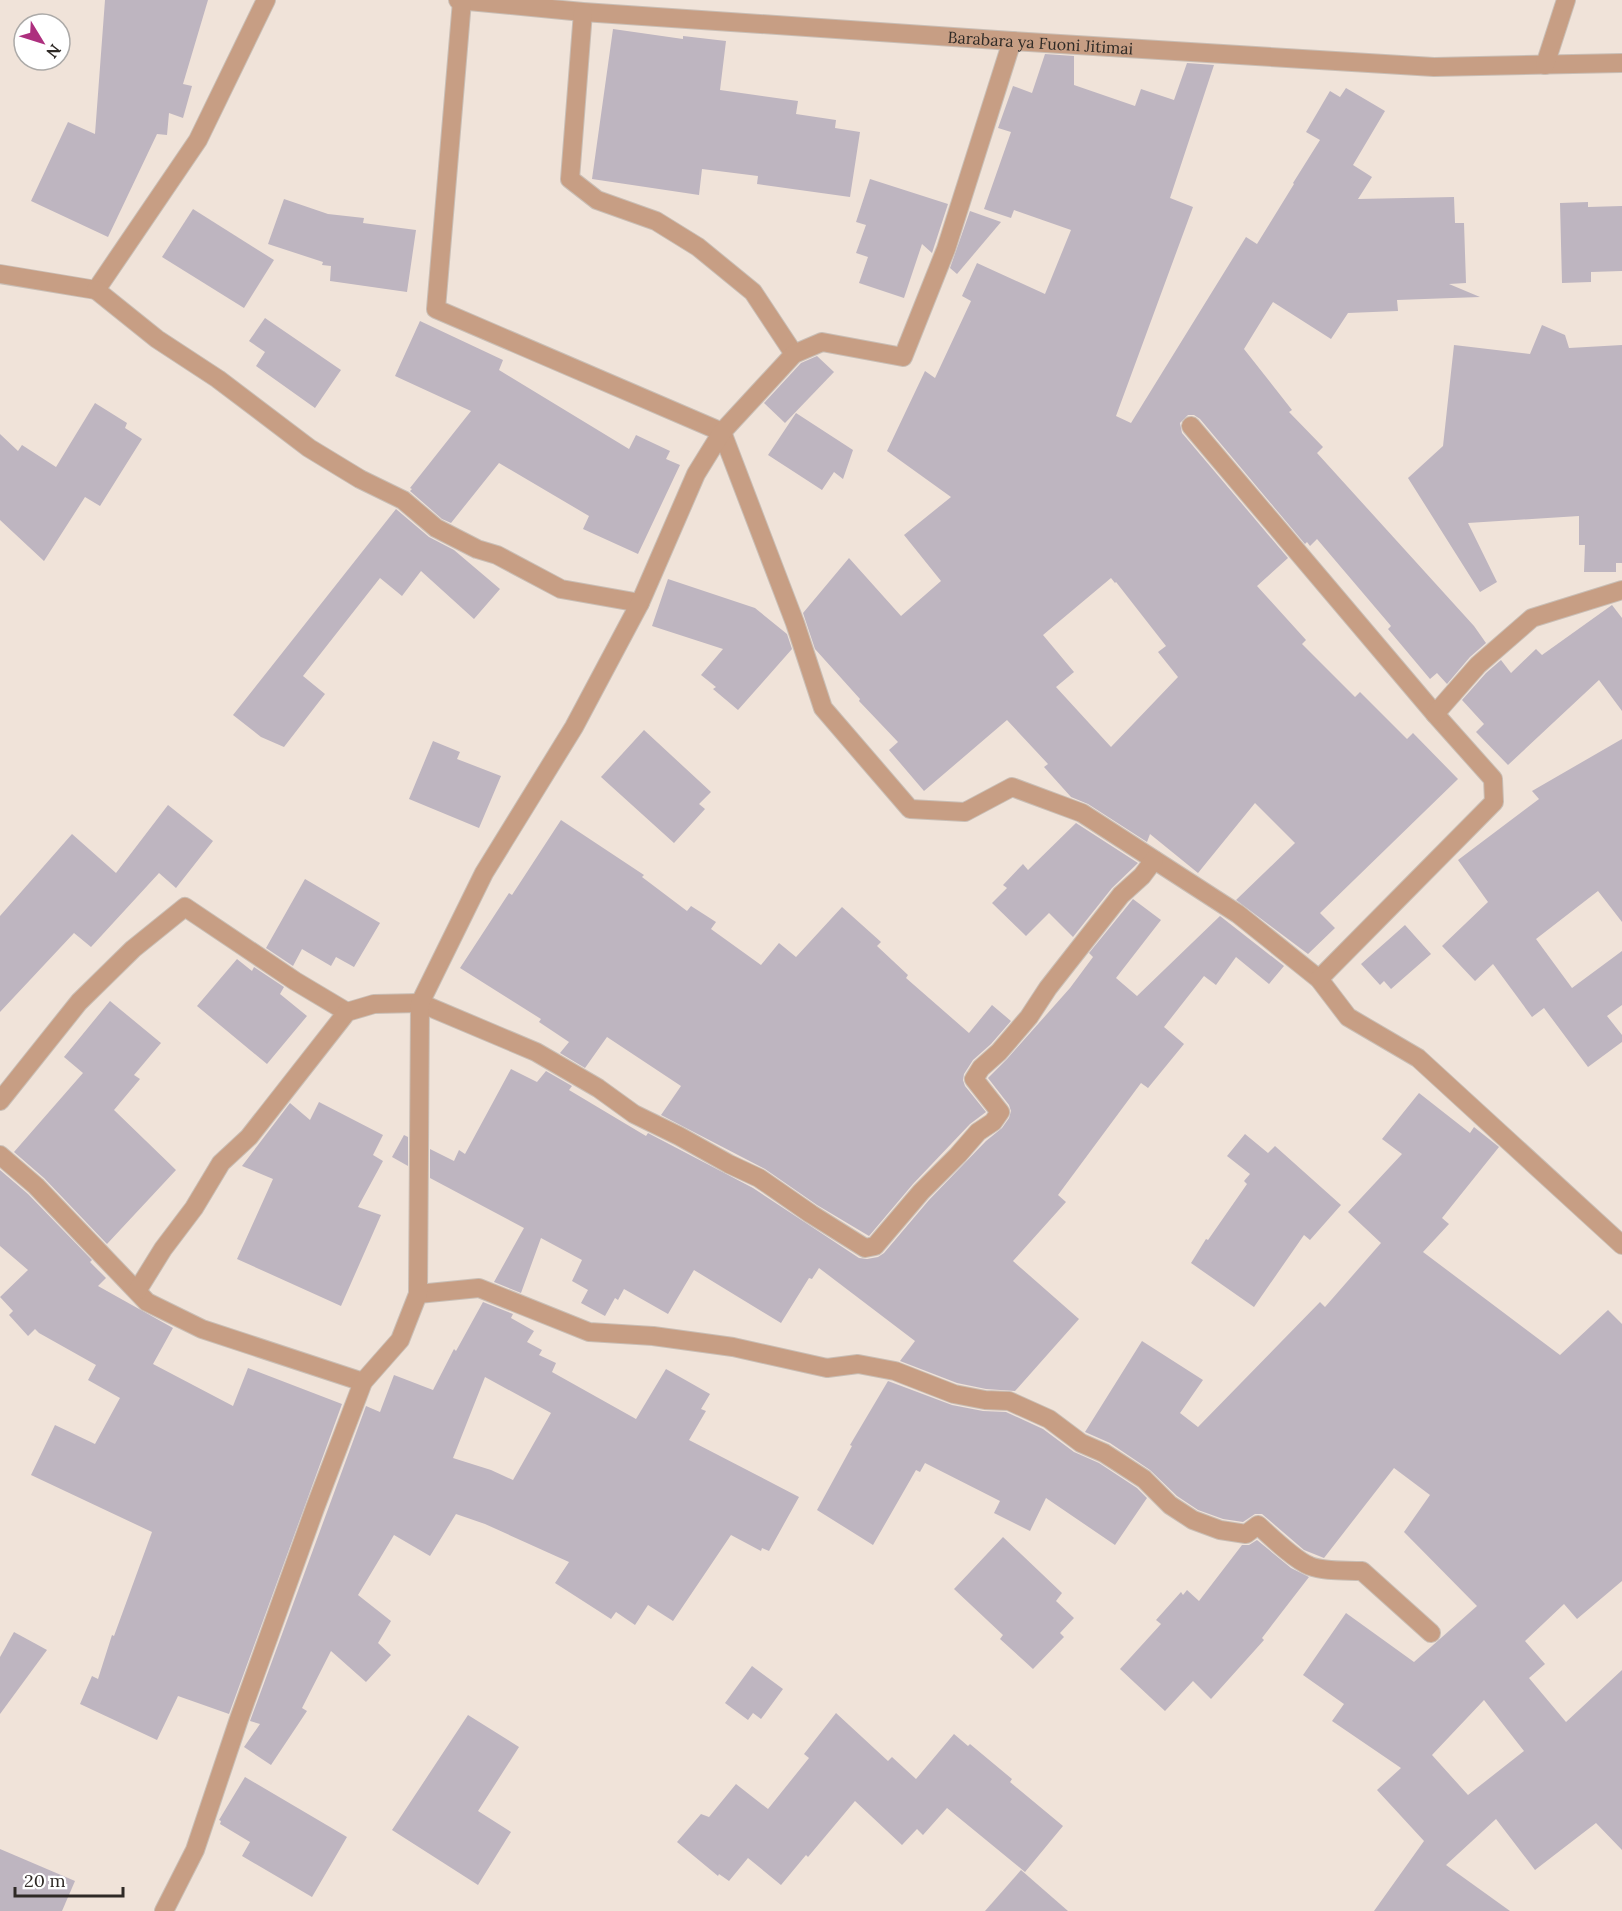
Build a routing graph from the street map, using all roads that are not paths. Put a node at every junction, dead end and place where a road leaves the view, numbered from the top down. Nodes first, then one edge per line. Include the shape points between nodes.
1 (266, 0) edge
2 (1566, 0) edge
3 (460, 1) edge
4 (583, 12) junction
5 (1012, 41) junction
6 (1622, 63) edge
7 (1545, 64) junction
8 (0, 274) edge
9 (96, 290) junction
10 (794, 354) junction
11 (1191, 426) dead end
12 (722, 432) junction
13 (1622, 590) edge
14 (640, 603) junction
15 (1435, 714) junction
16 (1155, 860) junction
17 (1319, 979) junction
18 (420, 1003) junction
19 (348, 1012) junction
20 (0, 1101) edge
21 (0, 1155) edge
22 (1622, 1245) edge
23 (137, 1291) junction
24 (418, 1294) junction
25 (363, 1382) junction
26 (1431, 1633) dead end
27 (164, 1911) edge

1 - 9 street via 198,140
2 - 7 street
3 - 4 street, Barabara ya Fuoni Jitimai
3 - 12 street via 436,309
4 - 5 street, Barabara ya Fuoni Jitimai
4 - 10 street via 570,179 597,200 656,221 698,248 753,292
5 - 7 street, Barabara ya Fuoni Jitimai via 1434,67
5 - 10 street via 946,249 903,357 822,342
6 - 7 street, Barabara ya Fuoni Jitimai
8 - 9 street
9 - 14 street via 157,339 218,379 309,448 403,500 436,528 561,589
10 - 12 street
11 - 15 street
12 - 14 street via 696,474
12 - 16 street via 823,708 910,809 965,812 1012,787 1082,813
13 - 15 street via 1532,618 1478,665
14 - 18 street via 574,727 484,873
15 - 17 street via 1494,779 1494,802
16 - 17 street via 1238,914
16 - 18 street via 1121,896 1029,1017 974,1079 1000,1112 993,1122 978,1132 875,1246 865,1248 759,1178 634,1114 536,1052
17 - 22 street via 1347,1017 1418,1058
18 - 19 street via 374,1004
18 - 24 street
19 - 20 street via 185,907 133,949 79,1002
19 - 23 street via 249,1137 221,1163
21 - 23 street via 36,1186
23 - 25 street via 147,1302 202,1329
24 - 25 street via 400,1340
24 - 26 street via 479,1288 589,1332 653,1335 733,1347 827,1368 858,1364 895,1371 954,1394 1009,1401 1049,1419 1081,1443 1104,1453 1144,1479 1170,1505 1193,1520 1246,1534 1258,1525 1310,1566 1362,1570
25 - 27 street via 195,1850

